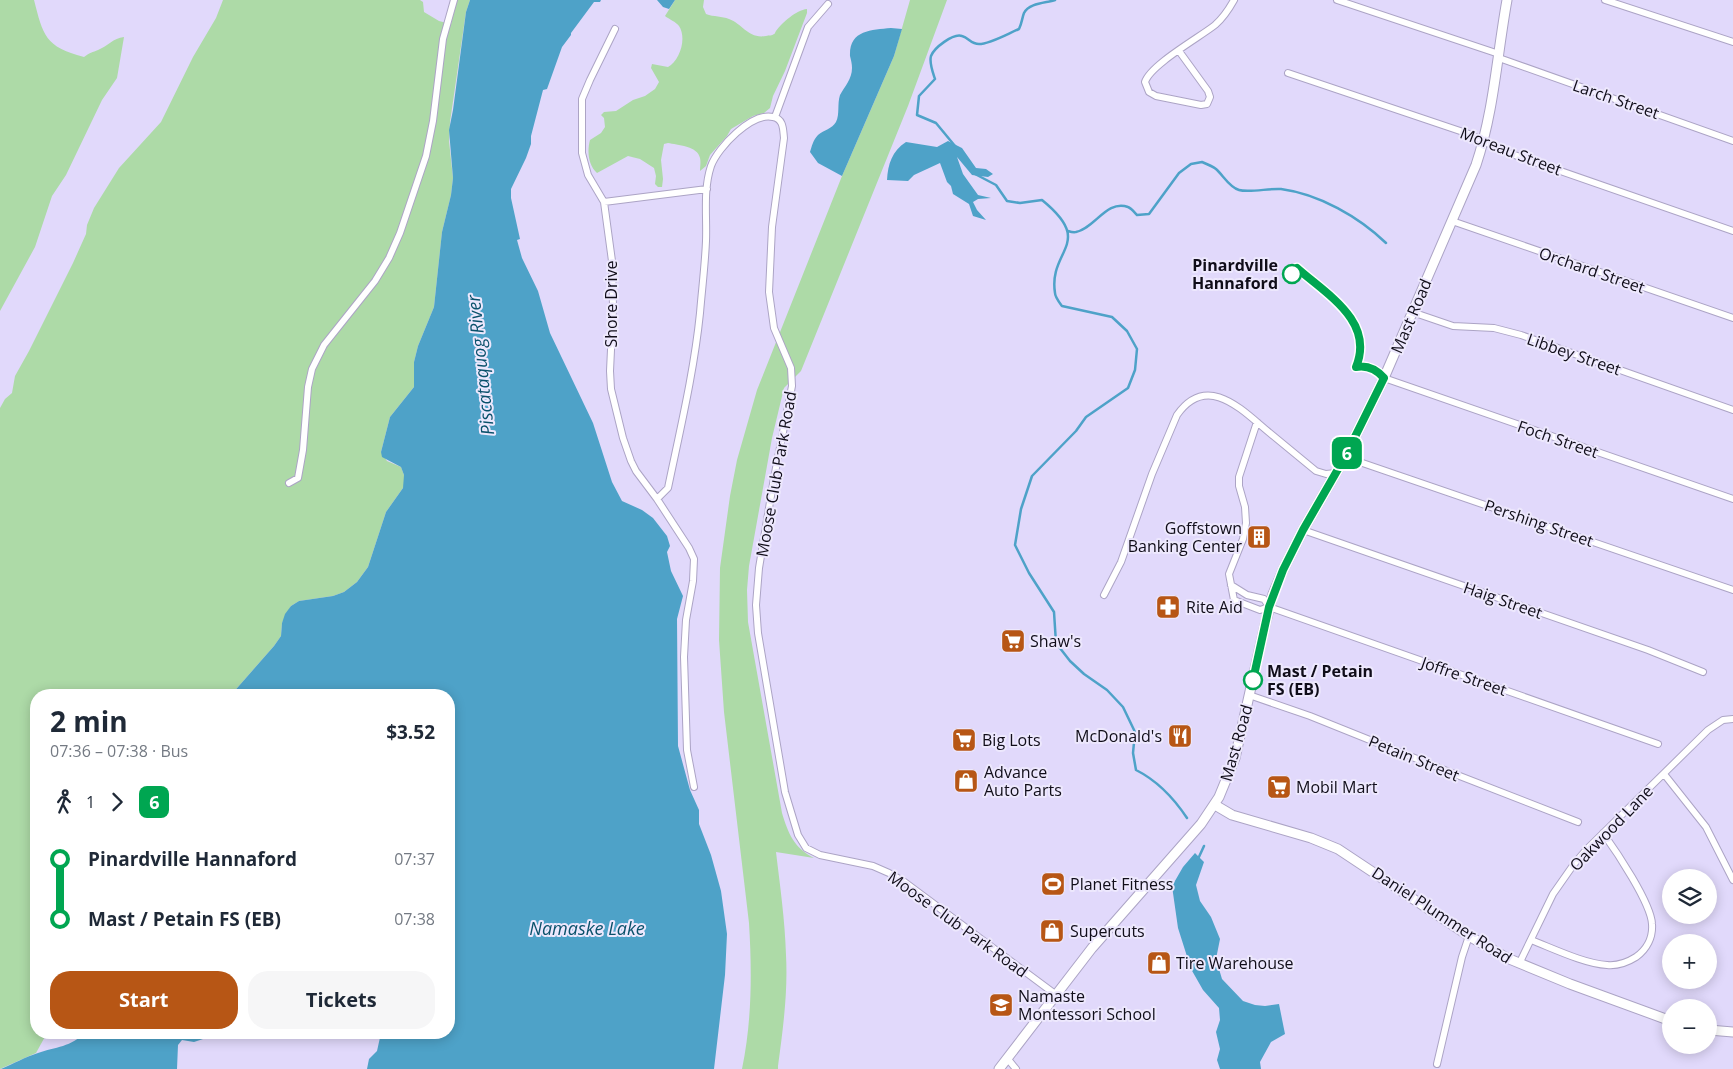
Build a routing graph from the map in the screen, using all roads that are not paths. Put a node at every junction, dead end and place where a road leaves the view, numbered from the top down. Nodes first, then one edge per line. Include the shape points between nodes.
1 (454, 0) edge
2 (1234, 0) edge
3 (1337, 0) edge
4 (1507, 0) edge
5 (1605, 0) edge
6 (828, 4) dead end
7 (614, 29) dead end
8 (1733, 42) edge
9 (1180, 51) junction
10 (1499, 56) junction
11 (1288, 73) dead end
12 (775, 117) junction
13 (1484, 141) junction
14 (1733, 141) edge
15 (707, 189) junction
16 (604, 202) junction
17 (1452, 221) junction
18 (1733, 231) edge
19 (1412, 312) junction
20 (1733, 318) edge
21 (1384, 378) junction
22 (1733, 410) edge
23 (1257, 422) junction
24 (1345, 457) junction
25 (1336, 473) junction
26 (289, 484) dead end
27 (657, 499) junction
28 (1733, 499) edge
29 (1303, 530) junction
30 (1231, 585) junction
31 (1733, 590) edge
32 (1104, 594) dead end
33 (1269, 607) junction
34 (1704, 672) dead end
35 (1249, 695) junction
36 (1733, 719) edge
37 (1658, 744) dead end
38 (1664, 774) junction
39 (694, 787) dead end
40 (1215, 805) junction
41 (1578, 822) dead end
42 (1603, 833) junction
43 (1733, 880) edge
44 (1469, 936) junction
45 (1531, 940) junction
46 (1519, 964) junction
47 (1055, 994) junction
48 (1662, 1019) edge
49 (1717, 1031) edge
50 (1733, 1032) edge
51 (1007, 1058) junction
52 (1437, 1064) dead end
53 (999, 1069) edge
54 (1016, 1069) edge

1 - 26 street via 443,40 430,138 412,199 389,258 375,281 324,345 312,369 298,478
2 - 9 street via 1223,17
3 - 10 street, Larch Street
4 - 10 main road, Mast Road
5 - 8 street
6 - 12 street via 808,27
7 - 16 street via 585,91 582,108 584,162
9 - 9 street via 1148,75 1147,89 1156,96 1207,104 1208,91
10 - 13 main road, Mast Road
10 - 14 street, Larch Street
11 - 13 street, Moreau Street
12 - 15 street via 757,119 729,139 714,161
12 - 47 street, Moose Club Park Road via 782,124 784,138 772,227 769,292 774,328 791,368 792,386 759,568 756,606 785,792 794,826 802,842 812,851 873,866 903,881
13 - 17 main road, Mast Road
13 - 18 street, Moreau Street via 1503,151
15 - 16 street
15 - 27 street via 706,241 696,350 668,488
16 - 27 street, Shore Drive via 613,278 611,389 631,461
17 - 19 main road, Mast Road
17 - 20 street, Orchard Street
19 - 21 main road, Mast Road
19 - 22 street, Libbey Street via 1453,326 1494,328 1521,335
21 - 24 main road, Mast Road
21 - 28 street, Foch Street
23 - 25 street via 1316,471
23 - 30 street via 1239,477 1246,524 1229,574
23 - 32 street via 1233,403 1215,396 1200,397 1181,409 1152,474 1121,562
24 - 25 main road, Mast Road
24 - 31 street, Pershing Street
25 - 29 main road, Mast Road
27 - 39 street via 694,559 694,581 684,635 687,750
29 - 33 main road, Mast Road
29 - 34 street, Haig Street
30 - 33 street via 1264,600
30 - 33 street via 1234,600 1260,610
33 - 35 main road, Mast Road
33 - 37 street, Joffre Street
35 - 40 main road, Mast Road via 1235,758
35 - 41 street, Petain Street
36 - 38 street, Oakwood Lane via 1715,724
38 - 42 street, Oakwood Lane
38 - 43 street via 1706,827
40 - 44 main road, Daniel Plummer Road via 1232,815 1312,838 1338,849
40 - 47 main road, Mast Road
42 - 45 street, Oakwood Lane via 1563,878
42 - 45 street via 1650,914 1652,932 1645,949 1632,959 1607,965 1580,959
44 - 46 main road, Daniel Plummer Road
44 - 52 street
45 - 46 street, Oakwood Lane
46 - 48 main road, Daniel Plummer Road
47 - 51 main road, Mast Road
49 - 50 main road
51 - 53 main road, Mast Road
51 - 54 street

